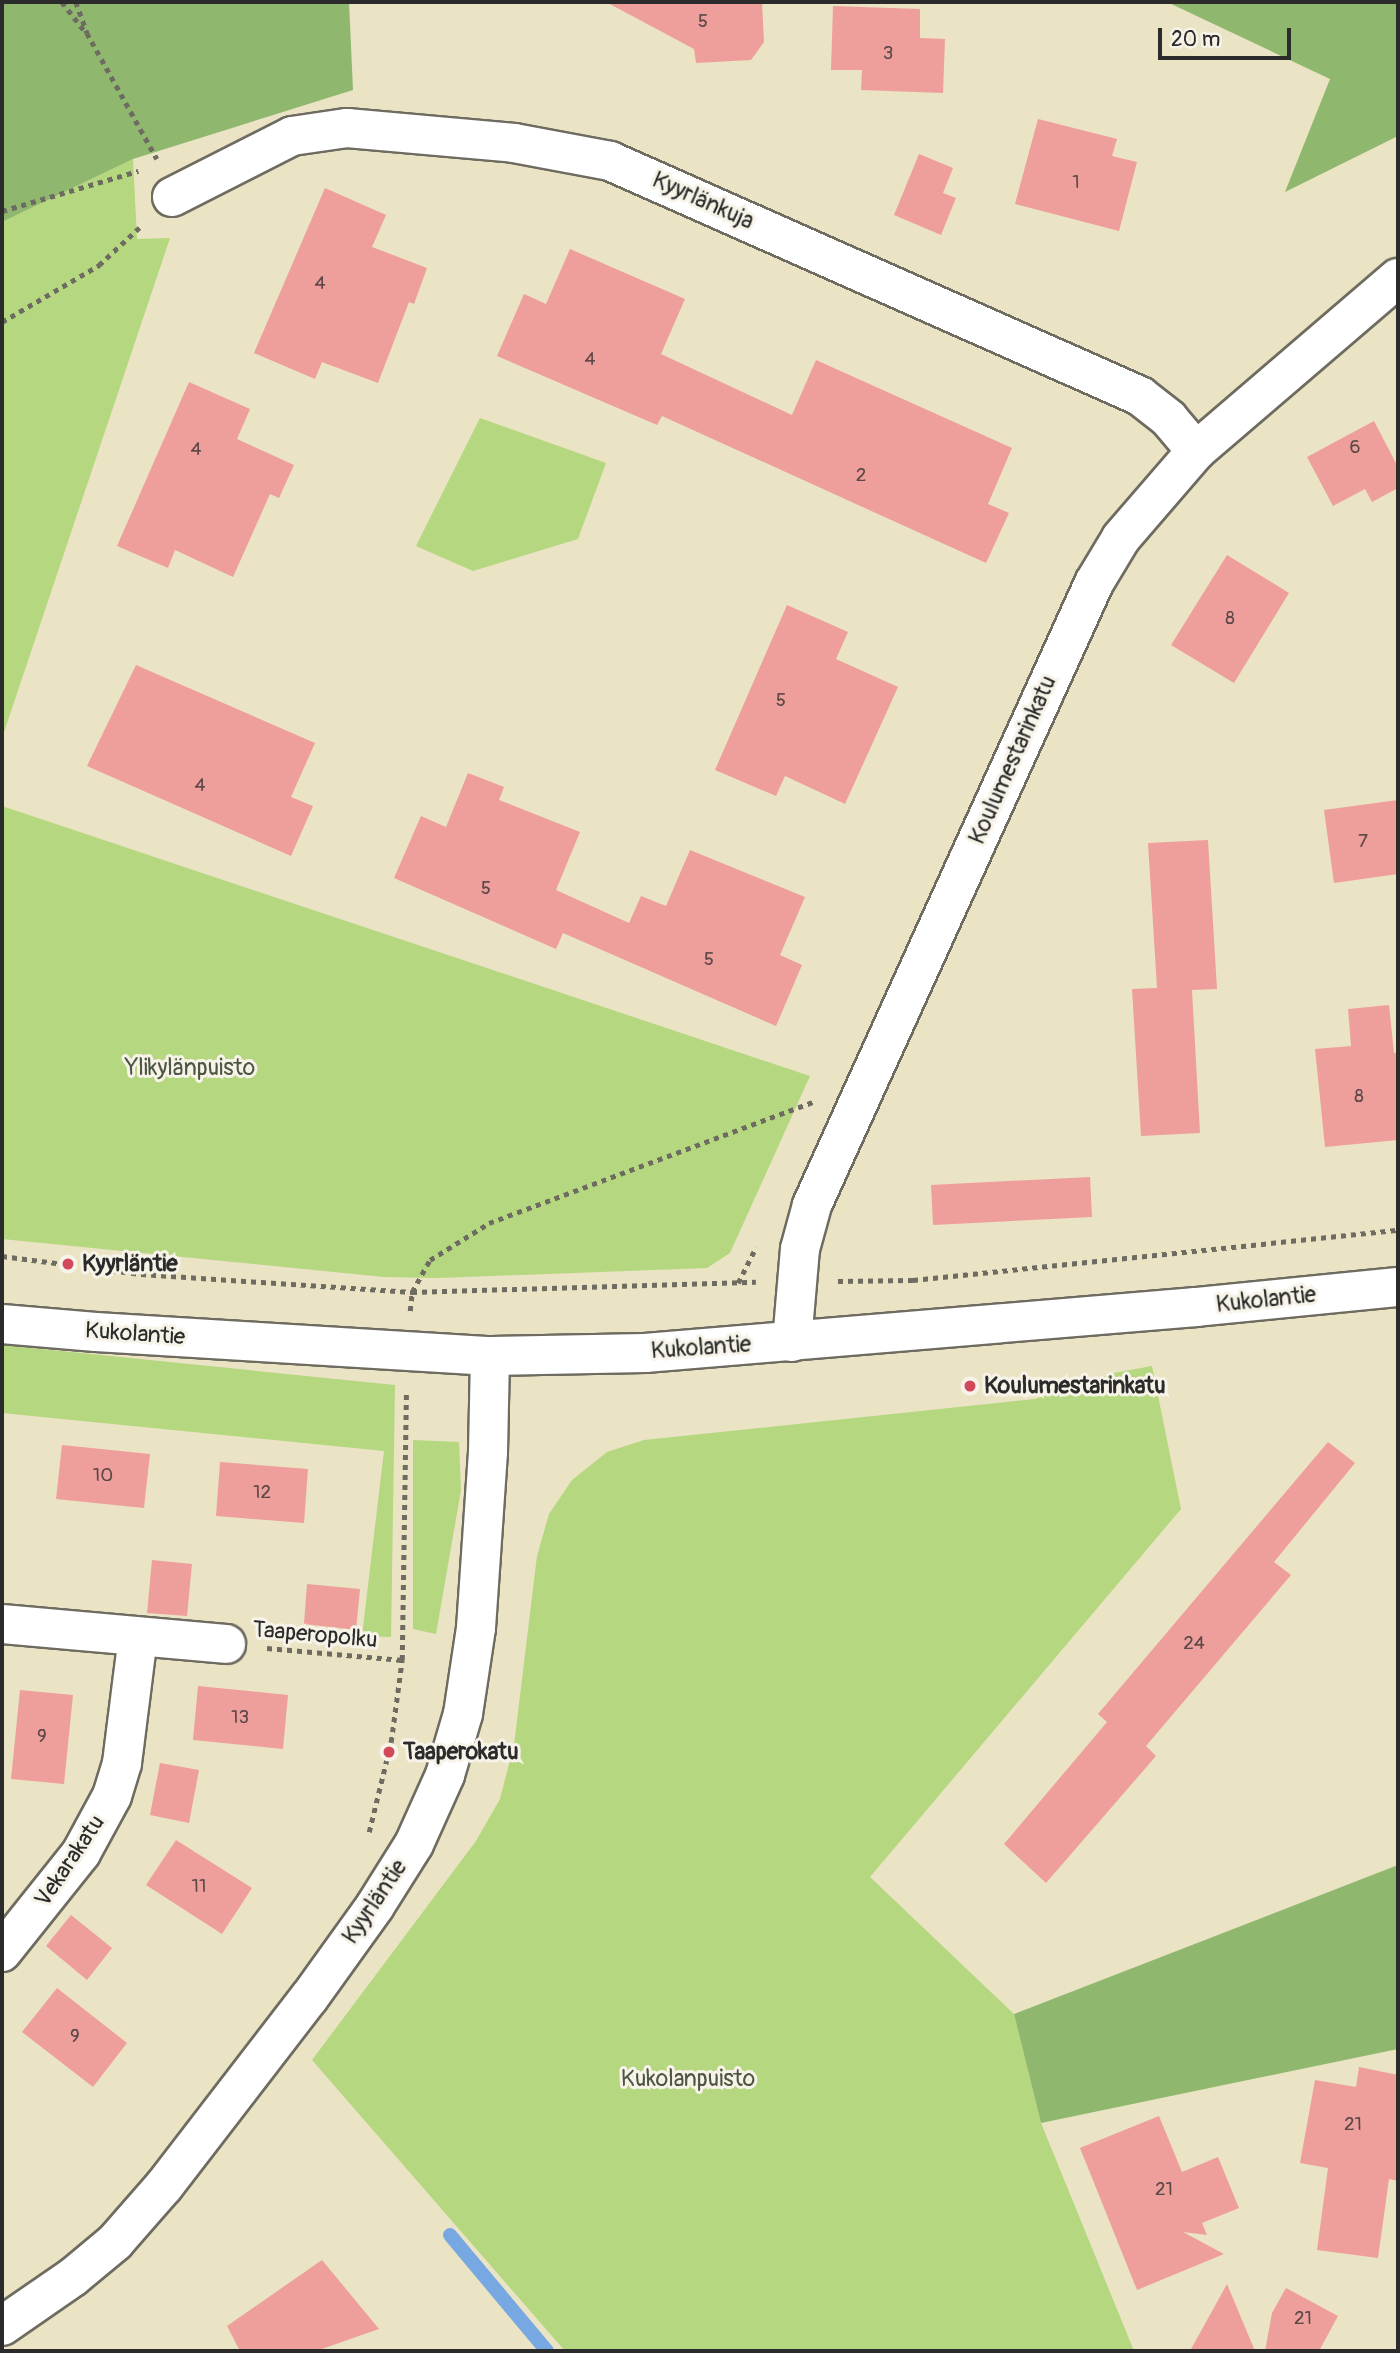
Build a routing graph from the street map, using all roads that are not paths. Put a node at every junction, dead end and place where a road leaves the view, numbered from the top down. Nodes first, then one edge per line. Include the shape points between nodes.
1 (166, 181) road end
2 (1398, 278) edge
3 (1196, 451) junction
4 (1398, 1287) edge
5 (2, 1324) edge
6 (792, 1342) junction
7 (490, 1356) junction
8 (2, 1624) edge
9 (138, 1637) junction
10 (226, 1644) road end
11 (2, 1952) edge
12 (2, 2326) edge

1 - 3 street, Kyyrlänkuja via 292,136 346,128 514,143 610,161 1140,396 1169,419
2 - 3 street, Koulumestarinkatu
3 - 6 street, Koulumestarinkatu via 1121,538 1088,594 813,1205 795,1280
4 - 6 street, Kukolantie
5 - 7 street, Kukolantie
6 - 7 street, Kukolantie via 645,1353
7 - 12 street, Kyyrläntie via 476,1628 463,1714 445,1774 415,1844 309,1998 164,2186 115,2242
8 - 9 street
9 - 10 street
9 - 11 street, Vekarakatu via 122,1763 112,1796 81,1853

